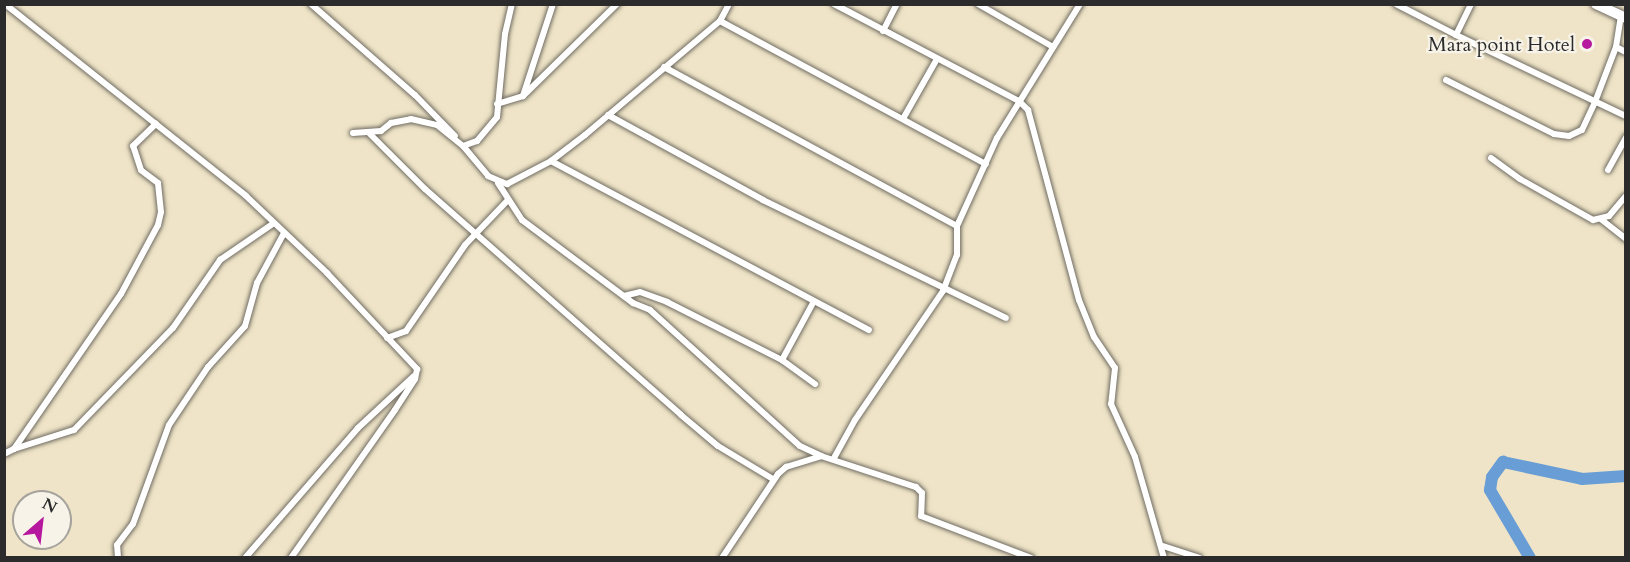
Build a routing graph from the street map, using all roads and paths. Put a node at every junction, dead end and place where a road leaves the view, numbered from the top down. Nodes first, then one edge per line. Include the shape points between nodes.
1 (5, 4) edge
2 (312, 4) edge
3 (512, 4) edge
4 (553, 4) edge
5 (617, 4) edge
6 (729, 4) edge
7 (834, 4) edge
8 (897, 4) edge
9 (978, 4) edge
10 (1080, 4) edge
11 (1396, 4) edge
12 (1471, 4) edge
13 (1596, 4) edge
14 (1623, 17) edge
15 (720, 21) junction
16 (883, 31) junction
17 (1456, 35) junction
18 (1053, 47) junction
19 (1616, 47) junction
20 (1626, 52) edge
21 (937, 59) junction
22 (664, 67) junction
23 (1446, 80) dead end
24 (523, 96) junction
25 (1019, 101) junction
26 (1595, 102) junction
27 (497, 104) junction
28 (608, 115) junction
29 (1626, 116) edge
30 (904, 117) junction
31 (156, 123) junction
32 (353, 133) dead end
33 (369, 134) junction
34 (1626, 136) edge
35 (464, 147) junction
36 (1491, 158) dead end
37 (551, 161) junction
38 (986, 165) junction
39 (1608, 170) dead end
40 (498, 183) junction
41 (1626, 196) edge
42 (507, 201) junction
43 (1602, 220) junction
44 (274, 223) junction
45 (957, 226) junction
46 (284, 232) junction
47 (478, 232) junction
48 (1626, 240) edge
49 (943, 291) junction
50 (624, 296) junction
51 (814, 301) junction
52 (1006, 318) dead end
53 (869, 330) dead end
54 (387, 338) junction
55 (782, 360) junction
56 (418, 374) junction
57 (815, 384) dead end
58 (14, 449) junction
59 (4, 454) edge
60 (821, 456) junction
61 (834, 458) junction
62 (773, 479) junction
63 (1163, 546) junction
64 (118, 558) edge
65 (245, 558) edge
66 (291, 558) edge
67 (722, 558) edge
68 (1031, 558) edge
69 (1164, 558) edge
70 (1199, 558) edge

1 - 31 street
2 - 35 street via 415,94
3 - 27 street via 504,34
4 - 24 street
5 - 24 street
6 - 15 street
7 - 16 street
8 - 16 street
9 - 18 street
10 - 18 street
11 - 17 street
12 - 17 street
13 - 14 highway
14 - 19 street
15 - 22 street
15 - 30 street
16 - 21 street
17 - 26 street
18 - 25 street
19 - 20 street
19 - 26 street
21 - 25 street
21 - 30 street
22 - 28 street
22 - 45 street
23 - 26 street via 1554,134 1569,136 1582,130
24 - 27 street
25 - 38 street
25 - 63 street via 1028,110 1078,300 1094,337 1116,368 1111,404 1135,457
26 - 29 street
27 - 35 street via 497,117 477,141
28 - 37 street
28 - 49 street via 763,200
30 - 38 street
31 - 44 street
31 - 58 street via 133,146 141,170 158,183 158,225 121,294
32 - 33 street
33 - 35 street via 411,119 437,125
33 - 47 street via 425,189
34 - 39 street
35 - 40 street
36 - 43 street via 1550,197
37 - 40 street via 507,184
37 - 51 street
38 - 45 street
40 - 42 street
41 - 43 street
42 - 47 street
42 - 50 street via 544,238
43 - 48 street
44 - 46 street
44 - 58 street via 220,260 173,328 74,430
45 - 49 street via 957,255
46 - 54 street
46 - 64 street via 257,284 246,326 208,367 170,425 133,524 117,545
47 - 54 street via 406,331
47 - 62 street via 718,446
49 - 52 street
49 - 61 street via 855,420
50 - 55 street via 640,292 667,302
50 - 60 street via 650,310 800,446
51 - 53 street
51 - 55 street
54 - 56 street via 413,363
55 - 57 street
56 - 65 street via 358,428
56 - 66 street
58 - 59 street
60 - 61 street
60 - 62 street via 786,467
61 - 68 street via 916,487 922,493 921,516
62 - 67 street
63 - 69 street
63 - 70 street

